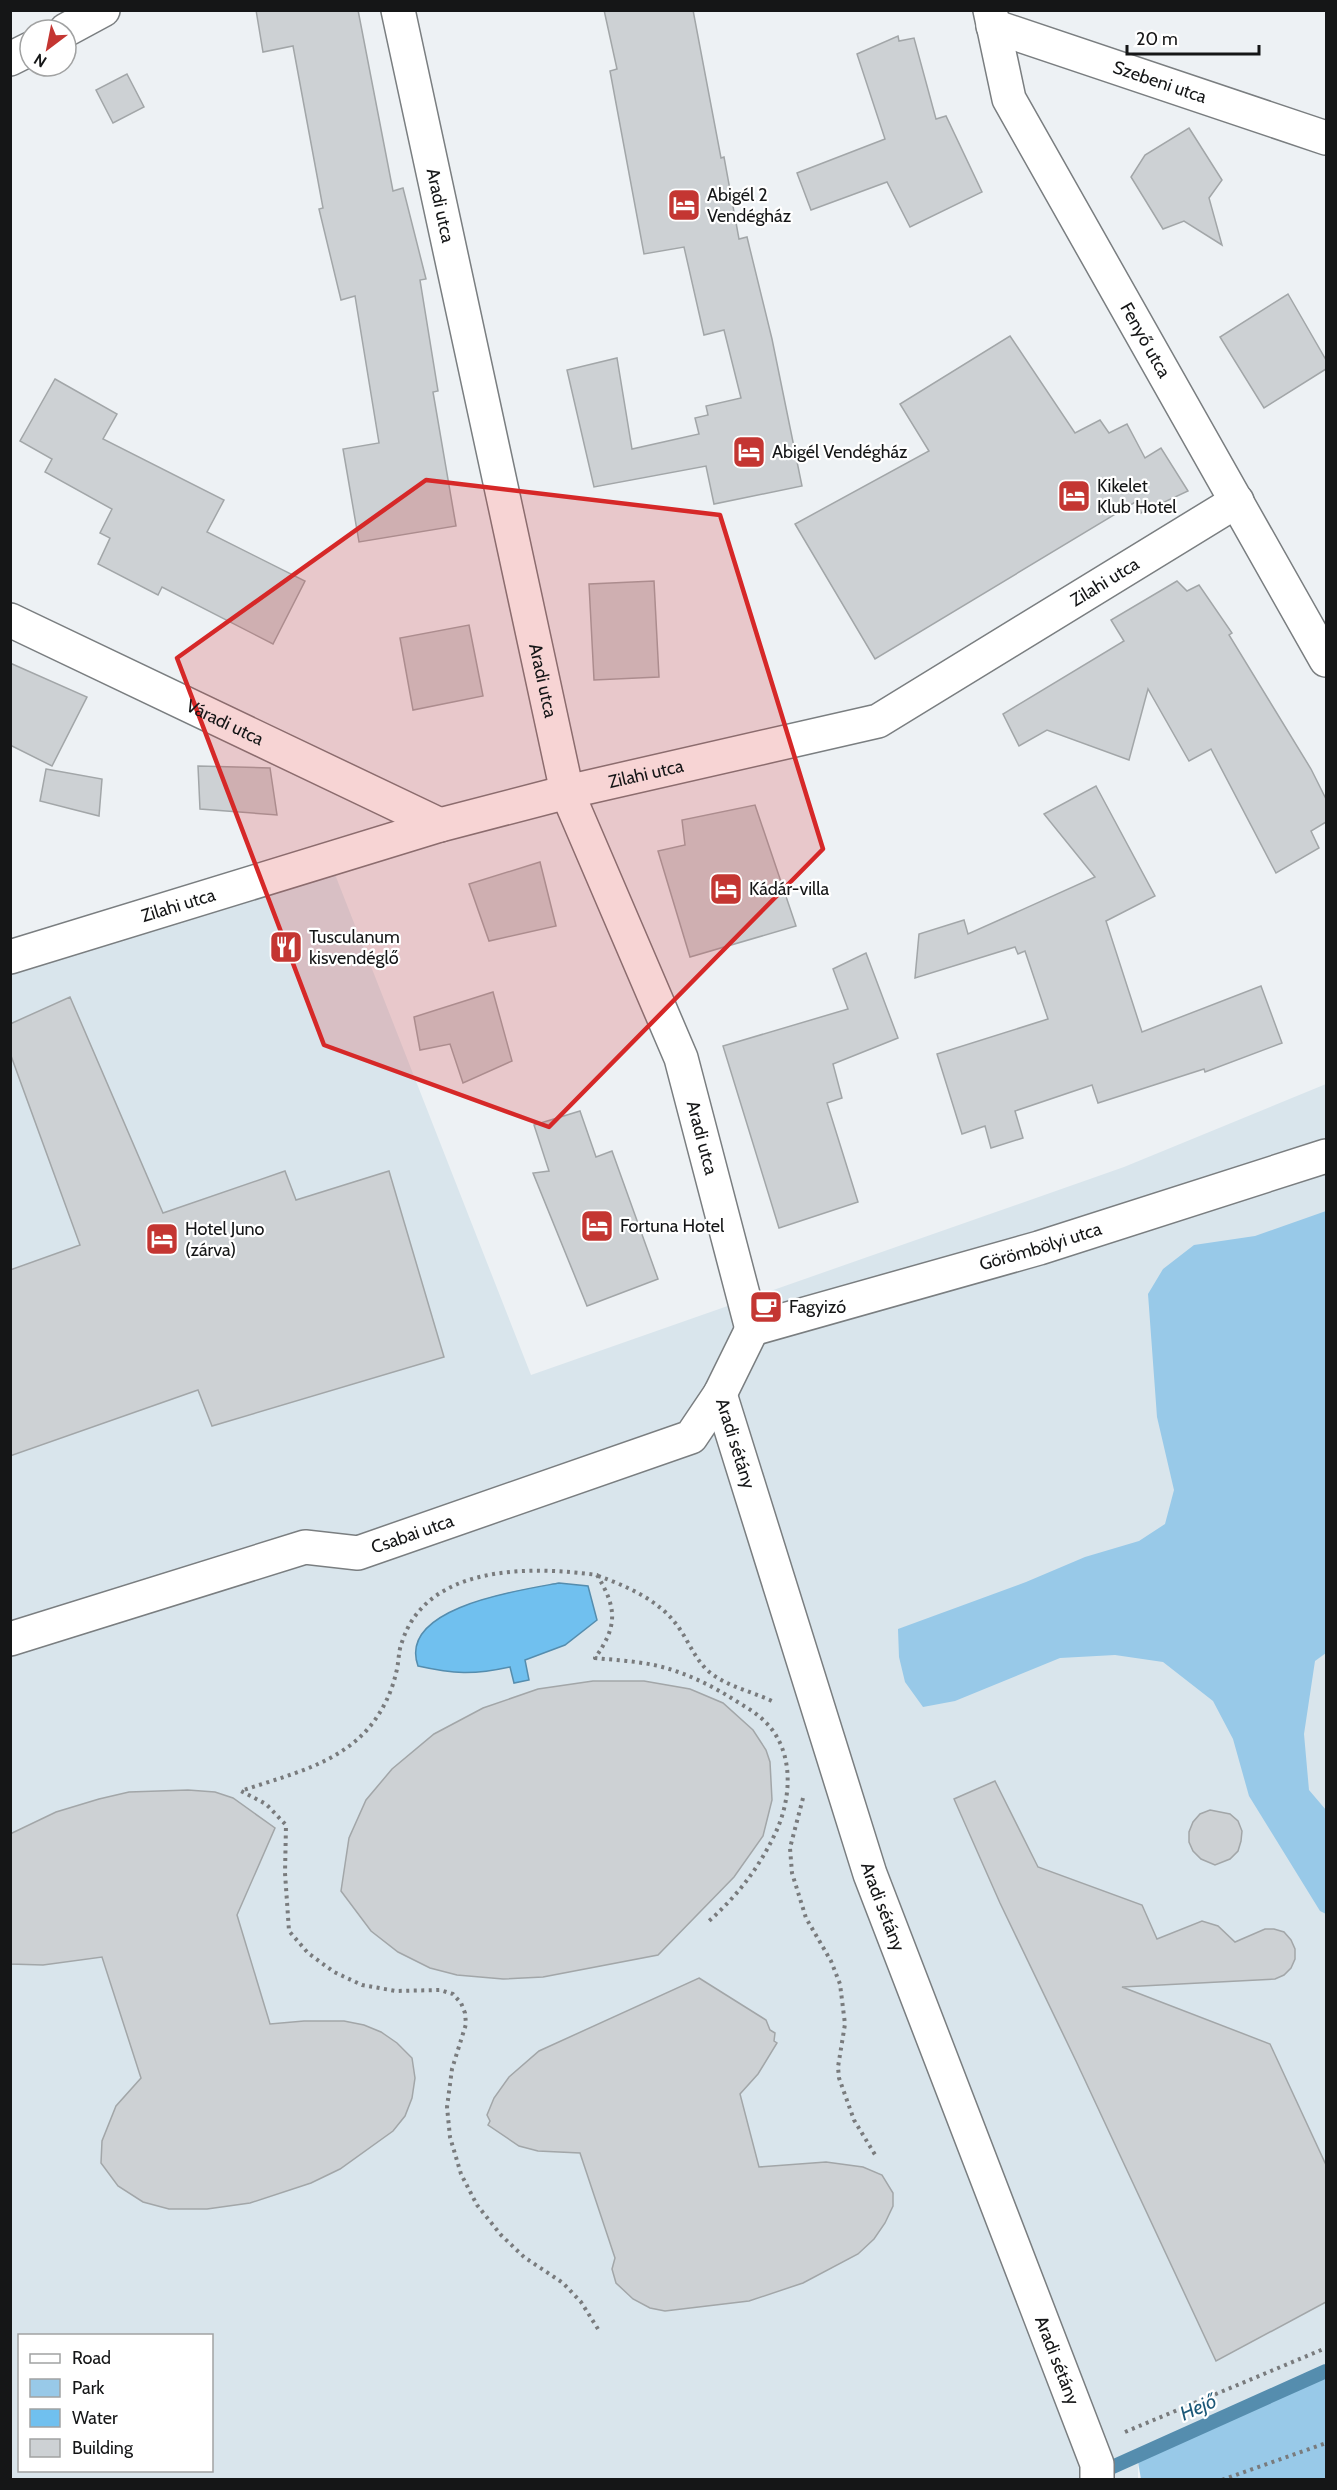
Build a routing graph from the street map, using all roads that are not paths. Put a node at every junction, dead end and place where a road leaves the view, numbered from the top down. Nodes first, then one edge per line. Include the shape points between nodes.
1 (103, 10) edge
2 (398, 10) edge
3 (992, 18) edge
4 (78, 24) edge
5 (1326, 138) edge
6 (1237, 501) junction
7 (10, 620) edge
8 (1326, 660) edge
9 (567, 792) junction
10 (440, 825) junction
11 (10, 957) edge
12 (1326, 1156) edge
13 (753, 1329) junction
14 (720, 1394) junction
15 (10, 1639) edge
16 (1097, 2480) edge

1 - 4 street
2 - 9 street, Aradi utca
3 - 5 street, Szebeni utca
3 - 6 street, Fenyő utca via 1009,99
6 - 8 street, Fenyő utca
6 - 9 street, Zilahi utca via 878,721
7 - 10 street, Váradi utca
9 - 10 street, Zilahi utca
9 - 13 street, Aradi utca via 681,1058
10 - 11 street, Zilahi utca
12 - 13 street, Görömbölyi utca via 1039,1248
13 - 14 street, Aradi sétány
14 - 15 street, Csabai utca via 691,1437 369,1549 358,1552 305,1547
14 - 16 street, Aradi sétány via 870,1874 1091,2447

